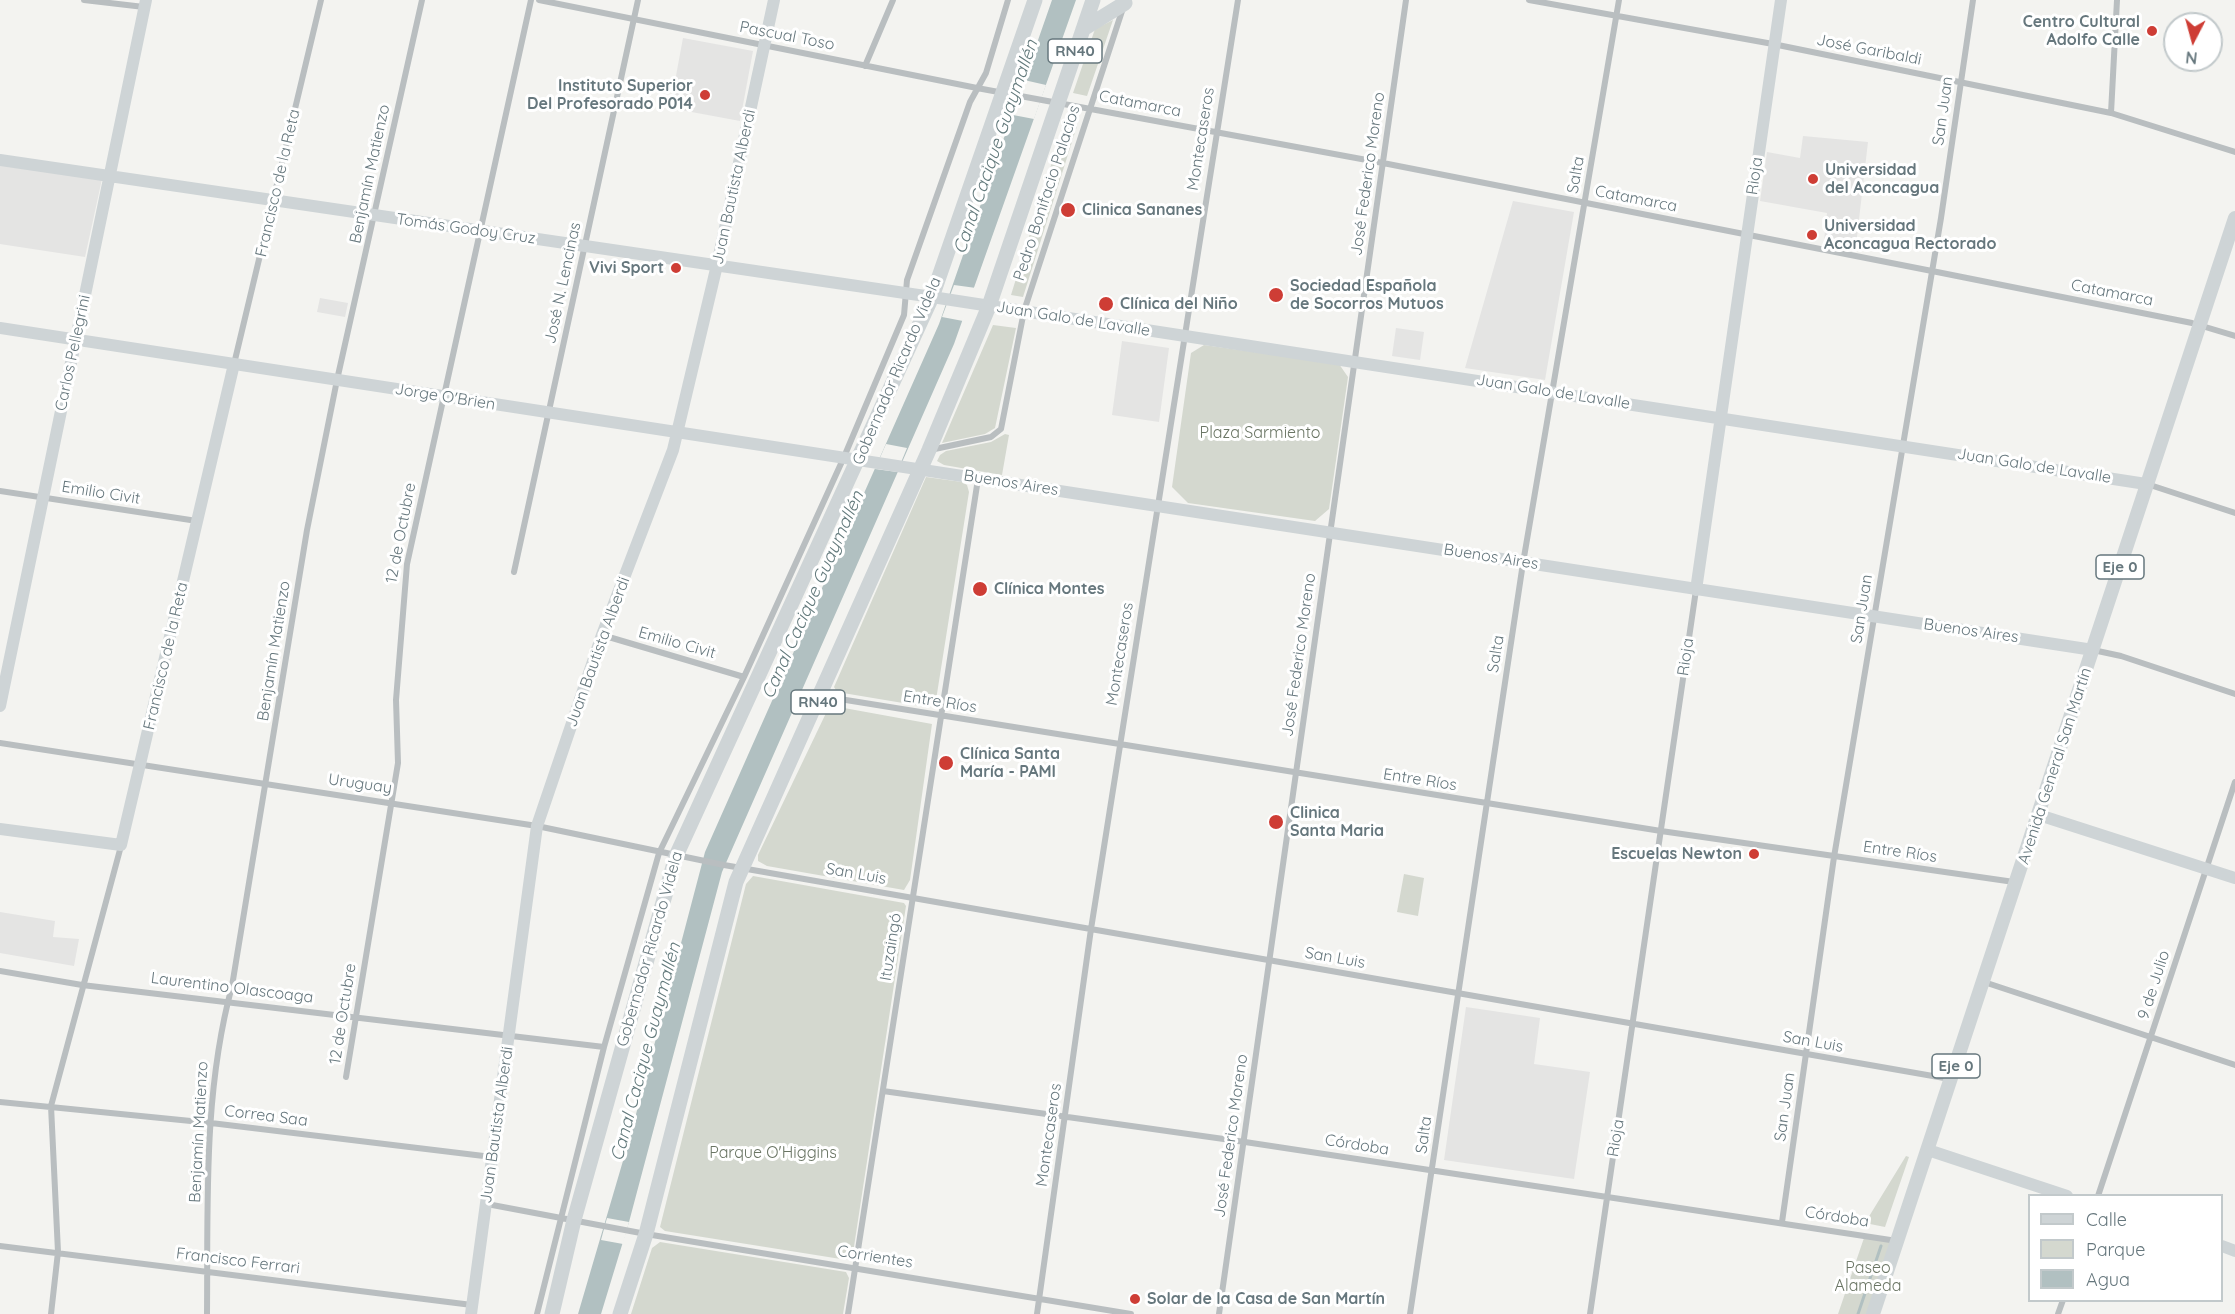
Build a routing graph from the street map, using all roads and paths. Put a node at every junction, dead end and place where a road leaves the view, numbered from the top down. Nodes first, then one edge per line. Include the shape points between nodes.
1 (84, 0) edge
2 (321, 0) edge
3 (422, 0) edge
4 (531, 0) edge
5 (539, 0) edge
6 (638, 0) edge
7 (774, 0) edge
8 (893, 0) edge
9 (1008, 0) edge
10 (1035, 0) edge
11 (1093, 0) edge
12 (1238, 0) edge
13 (1406, 0) edge
14 (1529, 0) edge
15 (1619, 0) edge
16 (1780, 0) edge
17 (1973, 0) edge
18 (2117, 0) edge
19 (1126, 2) edge
20 (145, 4) edge
21 (1617, 16) junction
22 (634, 19) junction
23 (1083, 29) junction
24 (1773, 44) junction
25 (764, 45) junction
26 (866, 66) junction
27 (1960, 82) junction
28 (977, 88) junction
29 (1003, 92) junction
30 (1030, 98) joint
31 (1058, 103) junction
32 (1088, 108) junction
33 (2111, 113) junction
34 (1216, 132) junction
35 (2235, 152) edge
36 (0, 160) edge
37 (1383, 163) junction
38 (110, 176) junction
39 (273, 201) junction
40 (1585, 202) junction
41 (375, 216) junction
42 (2235, 218) edge
43 (480, 231) junction
44 (1747, 235) junction
45 (584, 246) junction
46 (717, 265) junction
47 (1932, 271) junction
48 (905, 293) junction
49 (932, 297) junction
50 (989, 306) junction
51 (1024, 311) junction
52 (2199, 325) junction
53 (0, 328) edge
54 (1183, 335) junction
55 (2235, 336) edge
56 (76, 339) junction
57 (1354, 362) junction
58 (234, 364) junction
59 (338, 380) junction
60 (1554, 392) junction
61 (443, 397) junction
62 (549, 413) junction
63 (1721, 418) junction
64 (678, 432) junction
65 (1903, 446) junction
66 (929, 450) junction
67 (851, 458) junction
68 (889, 464) joint
69 (921, 469) junction
70 (978, 478) junction
71 (2146, 484) junction
72 (0, 491) edge
73 (43, 498) junction
74 (1157, 505) junction
75 (2235, 513) edge
76 (197, 521) junction
77 (1330, 531) junction
78 (1523, 563) junction
79 (514, 572) dead end
80 (1696, 590) junction
81 (1874, 617) junction
82 (602, 635) junction
83 (2093, 650) junction
84 (5, 656) edge
85 (744, 676) junction
86 (2235, 694) edge
87 (820, 696) junction
88 (0, 706) edge
89 (939, 716) junction
90 (0, 743) edge
91 (1119, 745) junction
92 (141, 765) junction
93 (1296, 775) junction
94 (2235, 782) edge
95 (266, 785) junction
96 (391, 802) junction
97 (1487, 804) junction
98 (2039, 815) junction
99 (537, 826) junction
100 (0, 829) edge
101 (1661, 831) junction
102 (121, 845) junction
103 (659, 853) junction
104 (676, 856) junction
105 (1834, 857) junction
106 (714, 863) joint
107 (741, 868) junction
108 (2205, 869) junction
109 (2235, 878) edge
110 (2017, 882) junction
111 (913, 898) junction
112 (1091, 929) junction
113 (1269, 960) junction
114 (0, 971) edge
115 (1984, 982) junction
116 (82, 985) junction
117 (1459, 993) junction
118 (227, 1001) junction
119 (356, 1016) junction
120 (1633, 1024) junction
121 (509, 1035) junction
122 (2151, 1037) junction
123 (604, 1047) junction
124 (1805, 1054) junction
125 (2235, 1065) edge
126 (346, 1077) dead end
127 (1951, 1079) junction
128 (883, 1090) junction
129 (0, 1102) edge
130 (51, 1106) junction
131 (1065, 1116) junction
132 (211, 1123) junction
133 (1245, 1142) junction
134 (1928, 1150) junction
135 (493, 1157) junction
136 (1433, 1170) junction
137 (2061, 1194) edge
138 (2099, 1194) edge
139 (1607, 1197) junction
140 (487, 1204) junction
141 (567, 1218) junction
142 (1782, 1222) junction
143 (646, 1234) junction
144 (1897, 1241) junction
145 (0, 1245) edge
146 (58, 1252) junction
147 (855, 1267) junction
148 (207, 1270) junction
149 (1039, 1298) junction
150 (471, 1310) edge
151 (51, 1314) edge
152 (207, 1314) edge
153 (537, 1314) edge
154 (552, 1314) edge
155 (620, 1314) edge
156 (848, 1314) edge
157 (1037, 1314) edge
158 (1131, 1314) edge
159 (1219, 1314) edge
160 (1410, 1314) edge
161 (1590, 1314) edge
162 (1873, 1314) edge

1 - 20 street
2 - 39 street, Francisco de la Reta
3 - 41 street, Benjamín Matienzo
4 - 43 street, 12 de Octubre
5 - 22 street, Pascual Toso
6 - 22 street, José N. Lencinas
7 - 25 street, Juan Bautista Alberdi
8 - 26 street
9 - 28 street via 986,72
10 - 29 highway, Gobernador Ricardo Videla
11 - 23 highway, RN40
12 - 34 street, Montecaseros
13 - 37 street, José Federico Moreno
14 - 21 street, José Garibaldi
15 - 21 street, Salta
16 - 24 street, Rioja
17 - 27 street, San Juan
18 - 33 street
19 - 23 highway
19 - 32 street, Pedro Bonifacio Palacios
20 - 38 street, Carlos Pellegrini
21 - 24 street, José Garibaldi
21 - 40 street, Salta
22 - 25 street, Pascual Toso
22 - 45 street, José N. Lencinas
23 - 31 highway, RN40
24 - 27 street, José Garibaldi
24 - 44 street, Rioja
25 - 26 street, Pascual Toso
25 - 46 street, Juan Bautista Alberdi
26 - 28 street, Pascual Toso
27 - 33 street, José Garibaldi
27 - 47 street, San Juan
28 - 29 street, Pascual Toso
28 - 48 street
29 - 30 street, Pascual Toso
29 - 49 highway, Gobernador Ricardo Videla
30 - 31 street, Catamarca
31 - 32 street, Catamarca
31 - 50 highway, RN40
32 - 34 street, Catamarca
32 - 51 street, Pedro Bonifacio Palacios
33 - 35 street, José Garibaldi
34 - 37 street, Catamarca
34 - 54 street, Montecaseros
36 - 38 street, Tomás Godoy Cruz
37 - 40 street, Catamarca
37 - 57 street, José Federico Moreno
38 - 39 street, Tomás Godoy Cruz
38 - 56 street, Carlos Pellegrini
39 - 41 street, Tomás Godoy Cruz
39 - 58 street, Francisco de la Reta
40 - 44 street, Catamarca
40 - 60 street, Salta
41 - 43 street, Tomás Godoy Cruz
41 - 59 street, Benjamín Matienzo
42 - 52 main road, Avenida General San Martín / Eje 0
43 - 45 street, Tomás Godoy Cruz
43 - 61 street, 12 de Octubre
44 - 47 street, Catamarca
44 - 63 street, Rioja
45 - 46 street, Tomás Godoy Cruz
45 - 62 street, José N. Lencinas
46 - 48 street, Tomás Godoy Cruz
46 - 64 street, Juan Bautista Alberdi
47 - 52 street, Catamarca
47 - 65 street, San Juan
48 - 49 street, Tomás Godoy Cruz
48 - 67 street via 904,315
49 - 50 street, Juan Galo de Lavalle
49 - 67 highway, Gobernador Ricardo Videla
50 - 51 street, Juan Galo de Lavalle
50 - 66 highway, RN40
51 - 54 street, Juan Galo de Lavalle
51 - 66 street, Pedro Bonifacio Palacios via 999,432
52 - 55 street, Catamarca
52 - 71 main road, Avenida General San Martín / Eje 0
53 - 56 street, Jorge O'Brien
54 - 57 street, Juan Galo de Lavalle
54 - 74 street, Montecaseros
56 - 58 street, Jorge O'Brien
56 - 73 street, Carlos Pellegrini
57 - 60 street, Juan Galo de Lavalle
57 - 77 street, José Federico Moreno
58 - 59 street, Jorge O'Brien
58 - 76 street, Francisco de la Reta
59 - 61 street, Jorge O'Brien
59 - 95 street, Benjamín Matienzo via 307,530
60 - 63 street, Juan Galo de Lavalle
60 - 78 street, Salta
61 - 62 street, Jorge O'Brien
61 - 96 street, 12 de Octubre via 402,601 396,699 398,763
62 - 64 street, Jorge O'Brien
62 - 79 street, José N. Lencinas
63 - 65 street, Juan Galo de Lavalle
63 - 80 street, Rioja
64 - 67 street, Jorge O'Brien
64 - 82 street, Juan Bautista Alberdi
65 - 71 street, Juan Galo de Lavalle
65 - 81 street, San Juan
66 - 69 highway, RN40
67 - 68 street, Jorge O'Brien
67 - 85 street
67 - 104 highway, Gobernador Ricardo Videla
68 - 69 street, Buenos Aires
69 - 70 street, Buenos Aires
69 - 87 highway, RN40
70 - 74 street, Buenos Aires
70 - 89 street, Ituzaingó
71 - 75 street
71 - 83 main road, Avenida General San Martín / Eje 0
72 - 73 street, Emilio Civit
73 - 76 street, Emilio Civit
73 - 84 street, Carlos Pellegrini
74 - 77 street, Buenos Aires
74 - 91 street, Montecaseros
76 - 92 street, Francisco de la Reta
77 - 78 street, Buenos Aires
77 - 93 street, José Federico Moreno
78 - 80 street, Buenos Aires
78 - 97 street, Salta
80 - 81 street, Buenos Aires
80 - 101 street, Rioja
81 - 83 street, Buenos Aires
81 - 105 street, San Juan
82 - 85 street, Emilio Civit
82 - 99 street, Juan Bautista Alberdi
83 - 86 street
83 - 98 main road, Avenida General San Martín / Eje 0
84 - 88 street, Carlos Pellegrini
85 - 103 street
87 - 89 street, Entre Ríos
87 - 107 highway, RN40
89 - 91 street, Entre Ríos
89 - 111 street, Ituzaingó
90 - 92 street, Uruguay
91 - 93 street, Entre Ríos
91 - 112 street, Montecaseros
92 - 95 street, Uruguay
92 - 102 street, Francisco de la Reta
93 - 97 street, Entre Ríos
93 - 113 street, José Federico Moreno
94 - 108 street, 9 de Julio
95 - 96 street, Uruguay
95 - 118 street, Benjamín Matienzo
96 - 99 street, Uruguay
96 - 119 street, 12 de Octubre
97 - 101 street, Entre Ríos
97 - 117 street, Salta
98 - 108 street
98 - 110 main road, Avenida General San Martín / Eje 0
99 - 103 street, Uruguay
99 - 121 street, Juan Bautista Alberdi
100 - 102 street
101 - 105 street, Entre Ríos
101 - 120 street, Rioja
102 - 116 street, Francisco de la Reta
103 - 104 street, Uruguay
103 - 123 street
104 - 106 street, Uruguay
104 - 141 highway, Gobernador Ricardo Videla
105 - 110 street, Entre Ríos
105 - 124 street, San Juan
106 - 107 street, San Luis
107 - 111 street, San Luis
107 - 143 highway, RN40
108 - 109 street
108 - 122 street, 9 de Julio
110 - 115 main road, Avenida General San Martín / Eje 0
111 - 112 street, San Luis
111 - 128 street, Ituzaingó
112 - 113 street, San Luis
112 - 131 street, Montecaseros
113 - 117 street, San Luis
113 - 133 street, José Federico Moreno
114 - 116 street, Laurentino Olascoaga
115 - 122 street
115 - 127 main road, Avenida General San Martín / Eje 0
116 - 118 street, Laurentino Olascoaga
116 - 130 street, Francisco de la Reta
117 - 120 street, San Luis
117 - 136 street, Salta
118 - 119 street, Laurentino Olascoaga
118 - 132 street, Benjamín Matienzo
119 - 121 street, Laurentino Olascoaga
119 - 126 street, 12 de Octubre
120 - 124 street, San Luis
120 - 139 street, Rioja
121 - 123 street, Laurentino Olascoaga
121 - 135 street, Juan Bautista Alberdi
122 - 125 street
122 - 138 street, 9 de Julio
123 - 141 street
124 - 127 street, San Luis
124 - 142 street, San Juan
127 - 134 main road, Avenida General San Martín / Eje 0
128 - 131 street, Córdoba
128 - 147 street, Ituzaingó
129 - 130 street, Correa Saa
130 - 132 street, Correa Saa
130 - 146 street, Francisco de la Reta
131 - 133 street, Córdoba
131 - 149 street, Montecaseros
132 - 135 street, Correa Saa
132 - 148 street, Benjamín Matienzo
133 - 136 street, Córdoba
133 - 159 street, José Federico Moreno
134 - 137 street
134 - 144 main road, Avenida General San Martín / Eje 0
135 - 140 street, Juan Bautista Alberdi
136 - 139 street, Córdoba
136 - 160 street, Salta
139 - 142 street, Córdoba
139 - 161 street, Rioja
140 - 141 street
140 - 150 street, Juan Bautista Alberdi
141 - 143 street, Corrientes
141 - 153 street
141 - 154 highway, Gobernador Ricardo Videla
142 - 144 street, Córdoba
143 - 147 street, Corrientes
143 - 155 highway, RN40
144 - 162 main road, Avenida General San Martín / Eje 0
145 - 146 street, Francisco Ferrari
146 - 148 street, Francisco Ferrari
146 - 151 street, Francisco de la Reta
147 - 149 street, Corrientes
147 - 156 street, Ituzaingó
148 - 150 street, Francisco Ferrari
148 - 152 street, Benjamín Matienzo
149 - 157 street, Montecaseros
149 - 158 street, Corrientes

